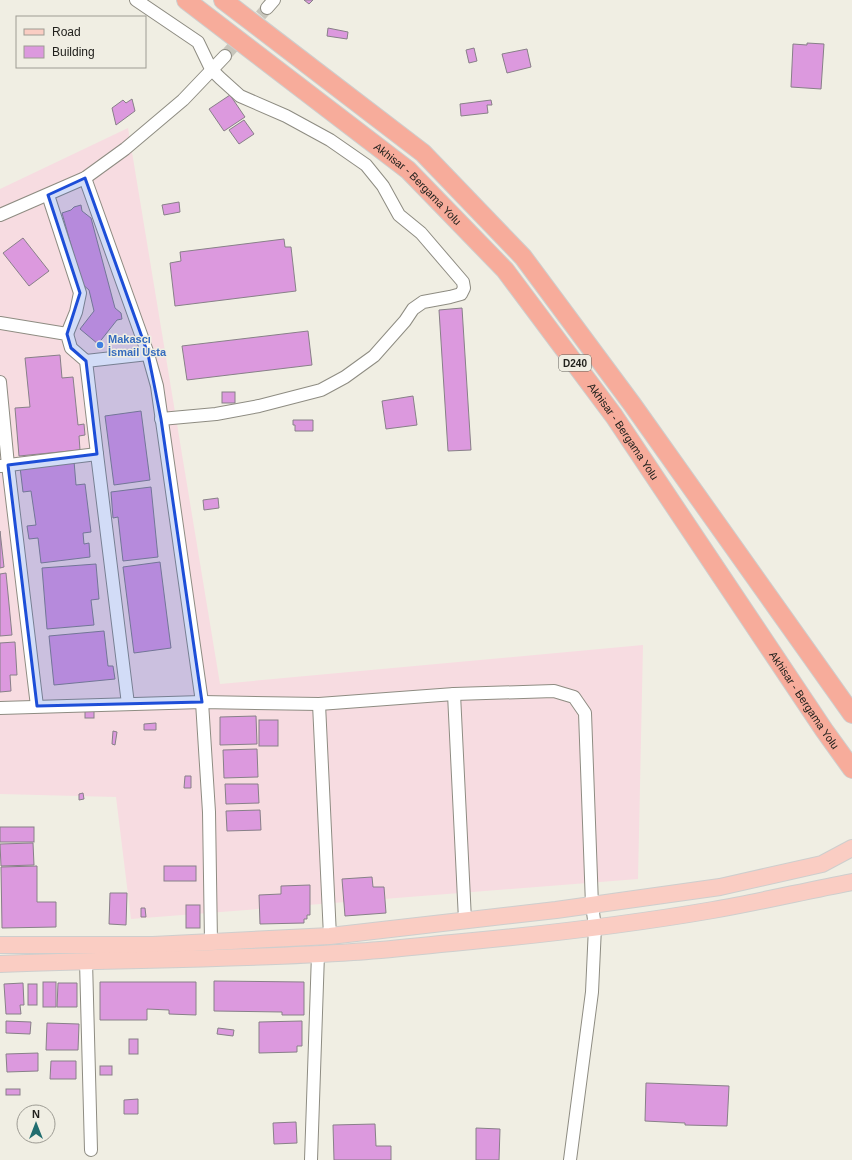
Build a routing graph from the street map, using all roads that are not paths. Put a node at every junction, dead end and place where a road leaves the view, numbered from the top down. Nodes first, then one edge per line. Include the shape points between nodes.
1 (136, 0) edge
2 (186, 0) edge
3 (223, 0) edge
4 (225, 56) tunnel mouth
5 (211, 69) junction
6 (85, 178) junction
7 (48, 195) junction
8 (0, 216) edge
9 (0, 323) edge
10 (67, 334) junction
11 (148, 354) junction
12 (86, 361) junction
13 (0, 382) edge
14 (161, 419) junction
15 (97, 454) junction
16 (4, 466) edge
17 (454, 694) junction
18 (202, 702) junction
19 (128, 704) junction
20 (319, 704) junction
21 (37, 706) junction
22 (0, 708) edge
23 (852, 714) edge
24 (852, 769) edge
25 (852, 848) edge
26 (852, 882) edge
27 (592, 905) junction
28 (465, 920) junction
29 (595, 928) junction
30 (330, 936) junction
31 (212, 942) junction
32 (0, 945) edge
33 (318, 954) junction
34 (86, 961) junction
35 (0, 964) edge
36 (91, 1150) dead end
37 (311, 1160) edge
38 (570, 1160) edge

1 - 5 street via 198,42
2 - 24 highway, Akhisar - Bergama Yolu / D240 via 408,170 505,270 614,416
3 - 23 highway, Akhisar - Bergama Yolu / D240 via 423,153 523,257 632,404
4 - 5 street
5 - 6 street via 183,100 125,149
5 - 14 street via 240,96 286,116 330,140 366,166 383,186 399,215 421,233 463,282 464,288 461,294 423,302 413,309 374,356 321,390 216,414
6 - 7 street
6 - 11 street
7 - 8 street
7 - 10 street via 80,293
9 - 10 street
10 - 12 street via 71,348
11 - 12 street
11 - 14 street via 157,386
12 - 15 street
13 - 16 street
14 - 18 street
15 - 16 street
15 - 19 street
16 - 21 street
17 - 20 street
17 - 27 street via 554,691 574,697 585,713
17 - 28 street
18 - 19 street
18 - 20 street
18 - 31 street via 209,812
19 - 21 street
20 - 30 street
21 - 22 street
25 - 27 main road via 822,864 720,887
26 - 29 main road via 714,910
27 - 28 main road
27 - 29 street
28 - 30 main road
29 - 33 main road
29 - 38 street via 592,992
30 - 31 main road
31 - 32 main road via 154,945
33 - 34 main road
33 - 37 street
34 - 35 main road
34 - 36 street

